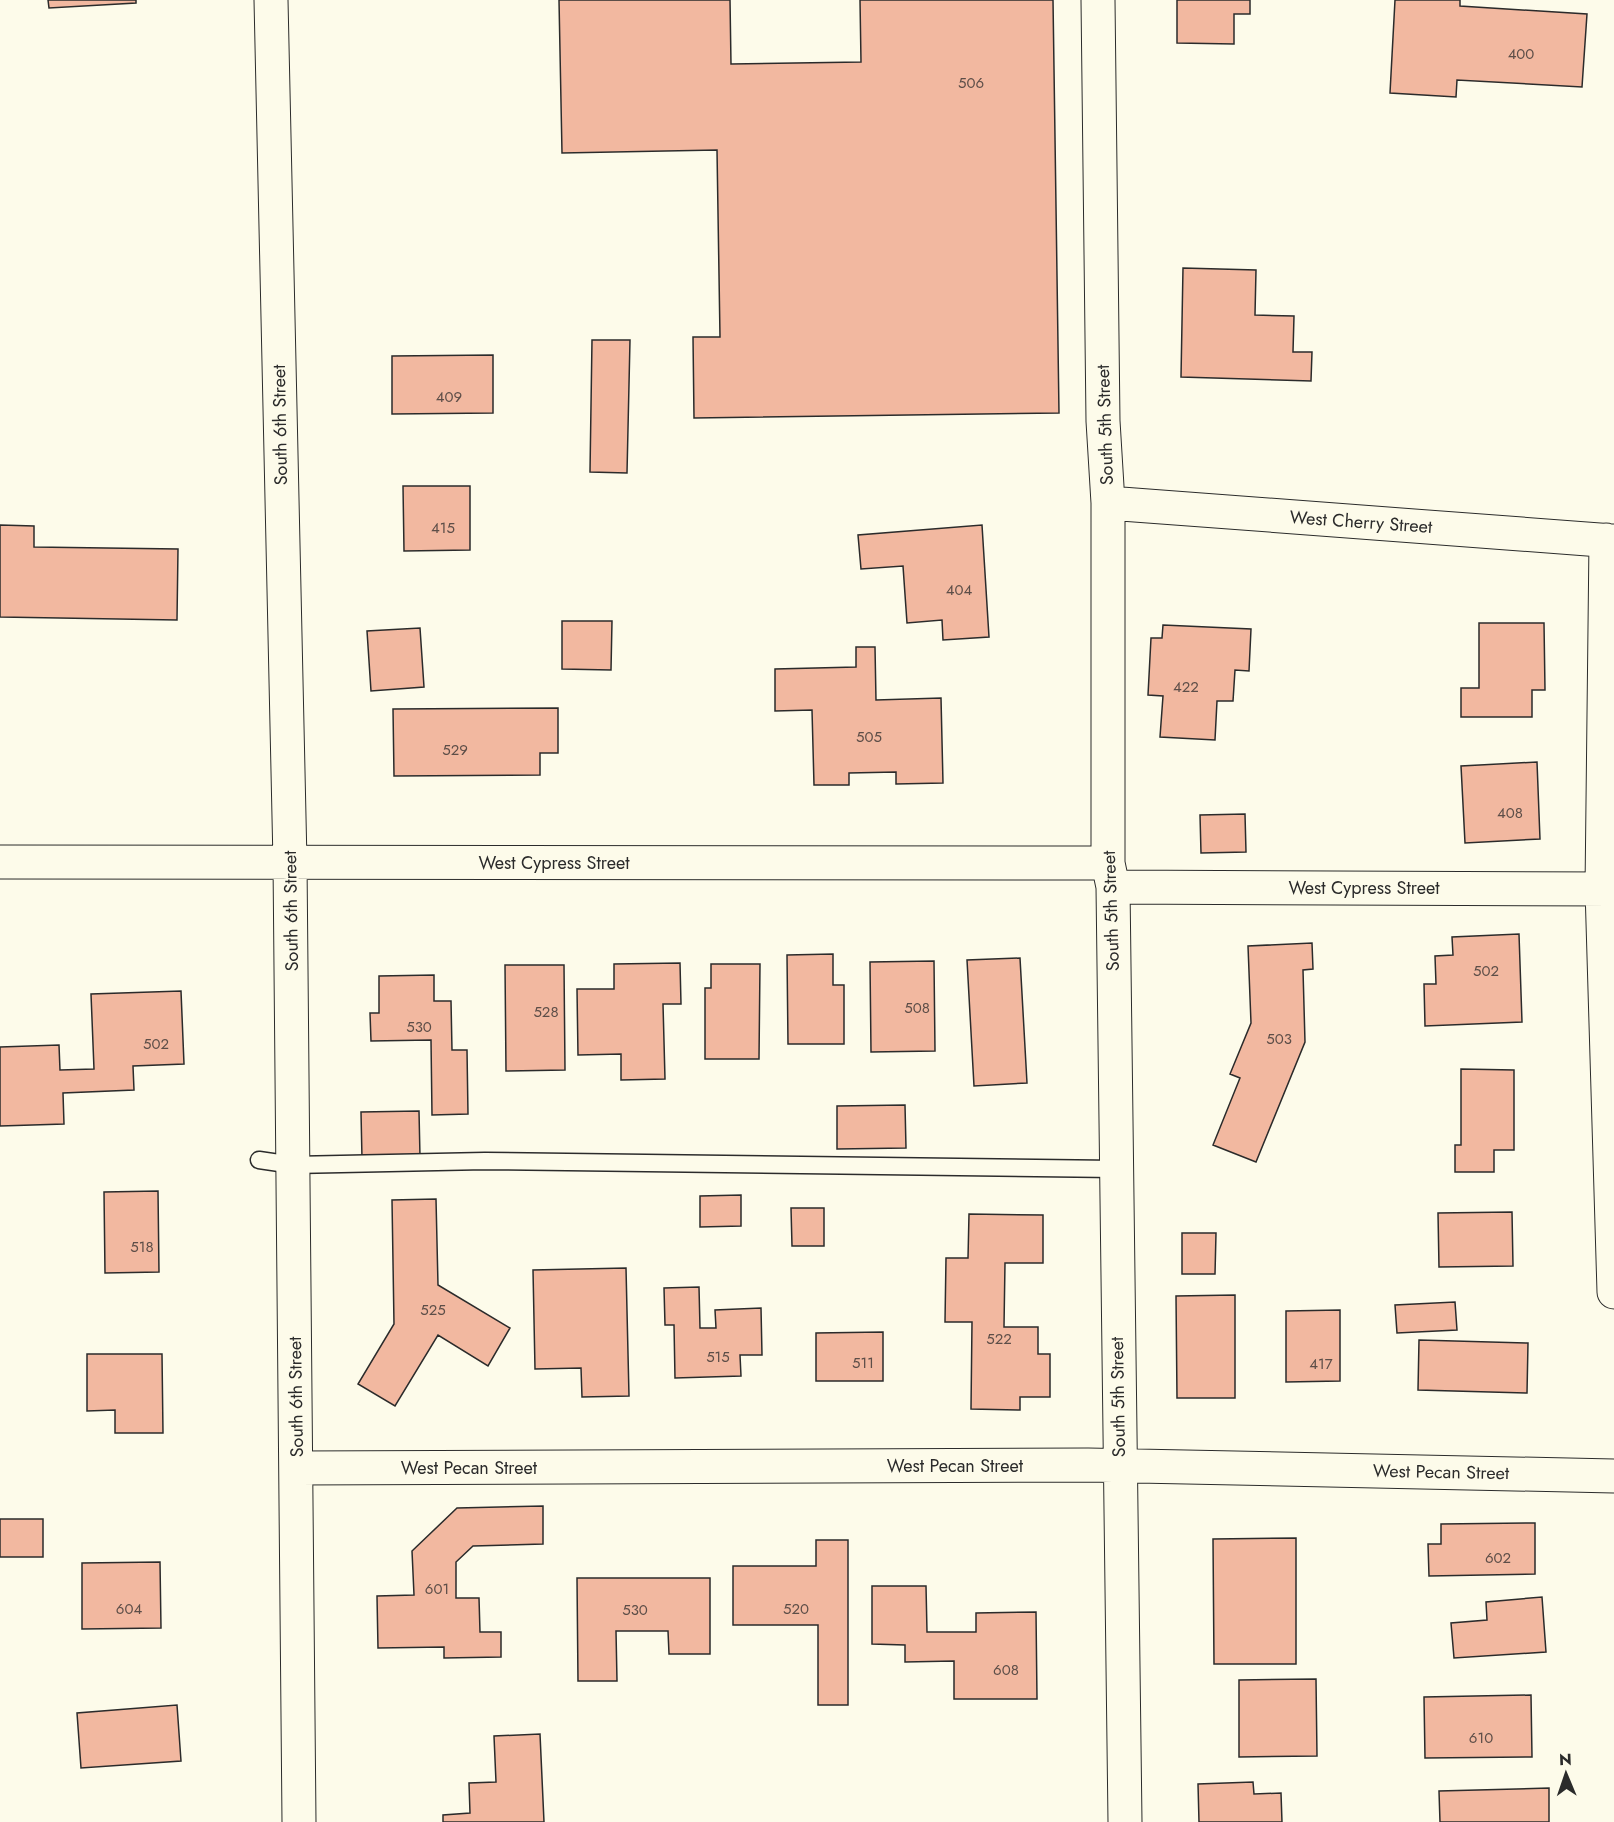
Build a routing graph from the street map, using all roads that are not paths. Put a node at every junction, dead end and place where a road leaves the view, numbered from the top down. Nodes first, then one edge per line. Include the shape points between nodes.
1 (271, 0) edge
2 (1098, 0) edge
3 (1108, 503) junction
4 (1610, 540) edge
5 (0, 862) edge
6 (290, 862) junction
7 (1111, 875) junction
8 (1608, 889) edge
9 (260, 1160) dead end
10 (293, 1165) junction
11 (1116, 1169) junction
12 (1614, 1292) edge
13 (1119, 1466) junction
14 (296, 1468) junction
15 (1614, 1476) edge
16 (299, 1822) edge
17 (1125, 1822) edge

1 - 6 street, South 6th Street
2 - 3 street, South 5th Street
3 - 4 street, West Cherry Street
3 - 7 street, South 5th Street
4 - 8 street
5 - 6 street, West Cypress Street
6 - 7 street, West Cypress Street
6 - 10 street, South 6th Street
7 - 8 street, West Cypress Street
7 - 11 street, South 5th Street
8 - 12 street
9 - 10 lane
10 - 11 lane via 485,1161
10 - 14 street, South 6th Street
11 - 13 street, South 5th Street
13 - 14 street, West Pecan Street
13 - 15 street, West Pecan Street
13 - 17 street, South 5th Street
14 - 16 street, South 6th Street

